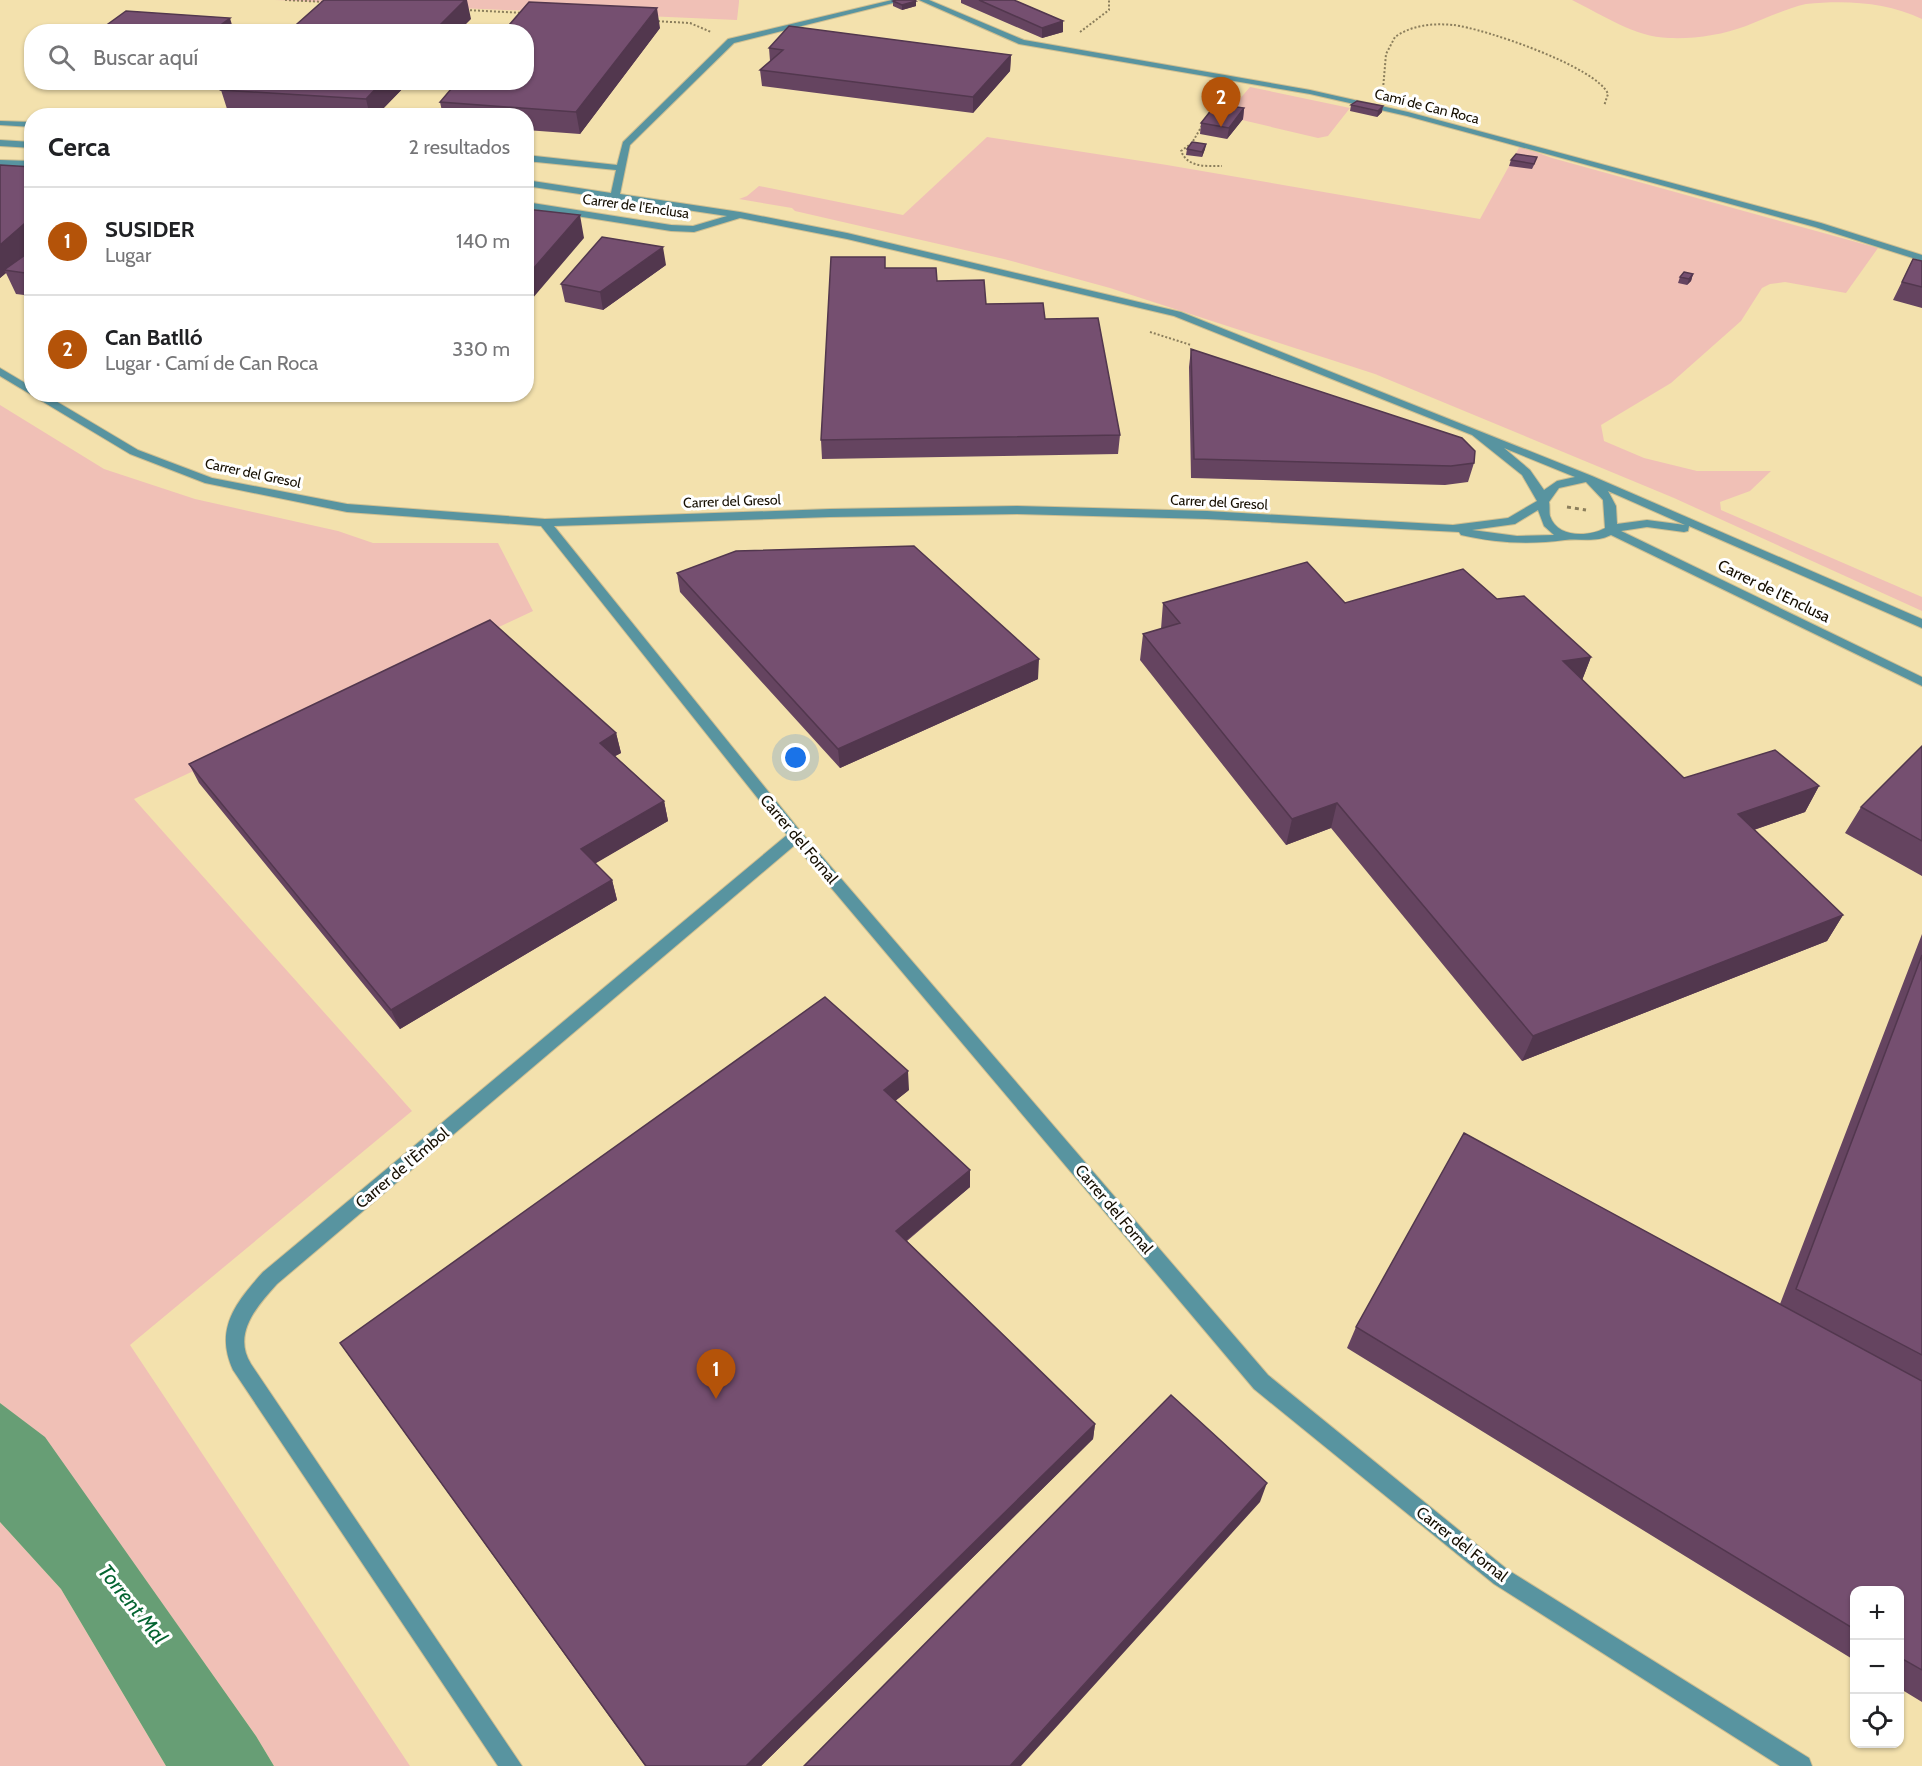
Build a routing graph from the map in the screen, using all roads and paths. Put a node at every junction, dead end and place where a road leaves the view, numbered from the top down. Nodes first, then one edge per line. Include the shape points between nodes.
1 (285, 0) edge
2 (901, 0) edge
3 (922, 0) edge
4 (1109, 0) edge
5 (333, 3) edge
6 (464, 10) dead end
7 (524, 13) edge
8 (654, 21) dead end
9 (731, 41) junction
10 (1057, 48) junction
11 (1243, 81) junction
12 (1604, 106) dead end
13 (1375, 107) junction
14 (0, 123) edge
15 (24, 124) edge
16 (0, 143) edge
17 (24, 144) edge
18 (534, 159) edge
19 (0, 163) edge
20 (24, 164) edge
21 (1222, 166) dead end
22 (621, 168) junction
23 (534, 184) edge
24 (615, 195) junction
25 (534, 206) edge
26 (740, 214) junction
27 (1922, 258) edge
28 (1145, 331) dead end
29 (1198, 348) dead end
30 (0, 372) edge
31 (24, 387) edge
32 (50, 402) edge
33 (1474, 432) junction
34 (1588, 478) junction
35 (1543, 502) junction
36 (1611, 515) junction
37 (545, 523) junction
38 (1453, 529) junction
39 (1611, 530) junction
40 (1712, 534) junction
41 (1569, 536) junction
42 (1922, 624) edge
43 (1922, 682) edge
44 (796, 836) junction
45 (512, 1766) edge
46 (1801, 1766) edge

1 - 5 path
2 - 9 street
3 - 10 street, Camí de Can Roca via 1006,37
4 - 10 path via 1109,10
6 - 7 path
8 - 9 path via 690,22
9 - 22 street via 626,144
10 - 11 street, Camí de Can Roca
11 - 13 street, Camí de Can Roca
11 - 21 path via 1212,109 1191,143 1181,151 1187,162
12 - 13 path via 1608,94 1604,85 1571,65 1498,36 1452,25 1408,30 1393,38 1387,51 1382,103
13 - 27 street, Camí de Can Roca via 1818,225
14 - 15 street
16 - 17 street
18 - 22 street
19 - 20 street
22 - 24 street
23 - 24 street
24 - 26 street
25 - 26 street, Carrer de l'Enclusa via 694,229
26 - 33 street via 1177,314
28 - 29 path
30 - 31 street
32 - 37 street, Carrer del Gresol via 134,452 208,481 347,508
33 - 34 street
33 - 35 street via 1530,477
34 - 35 street via 1552,487
34 - 36 street via 1608,496
34 - 40 street
35 - 36 path
35 - 38 street via 1511,521
35 - 41 street via 1548,523
36 - 39 street
37 - 38 street, Carrer del Gresol via 1017,510 1207,515
37 - 44 street, Carrer del Fornal
38 - 41 street via 1505,538 1554,540
39 - 40 street via 1644,523
39 - 41 street via 1590,539
39 - 43 street, Carrer de l'Enclusa
40 - 42 street
44 - 45 street, Carrer de l'Èmbol via 270,1278 244,1308 233,1335 238,1360
44 - 46 street, Carrer del Fornal via 1261,1382 1501,1577

